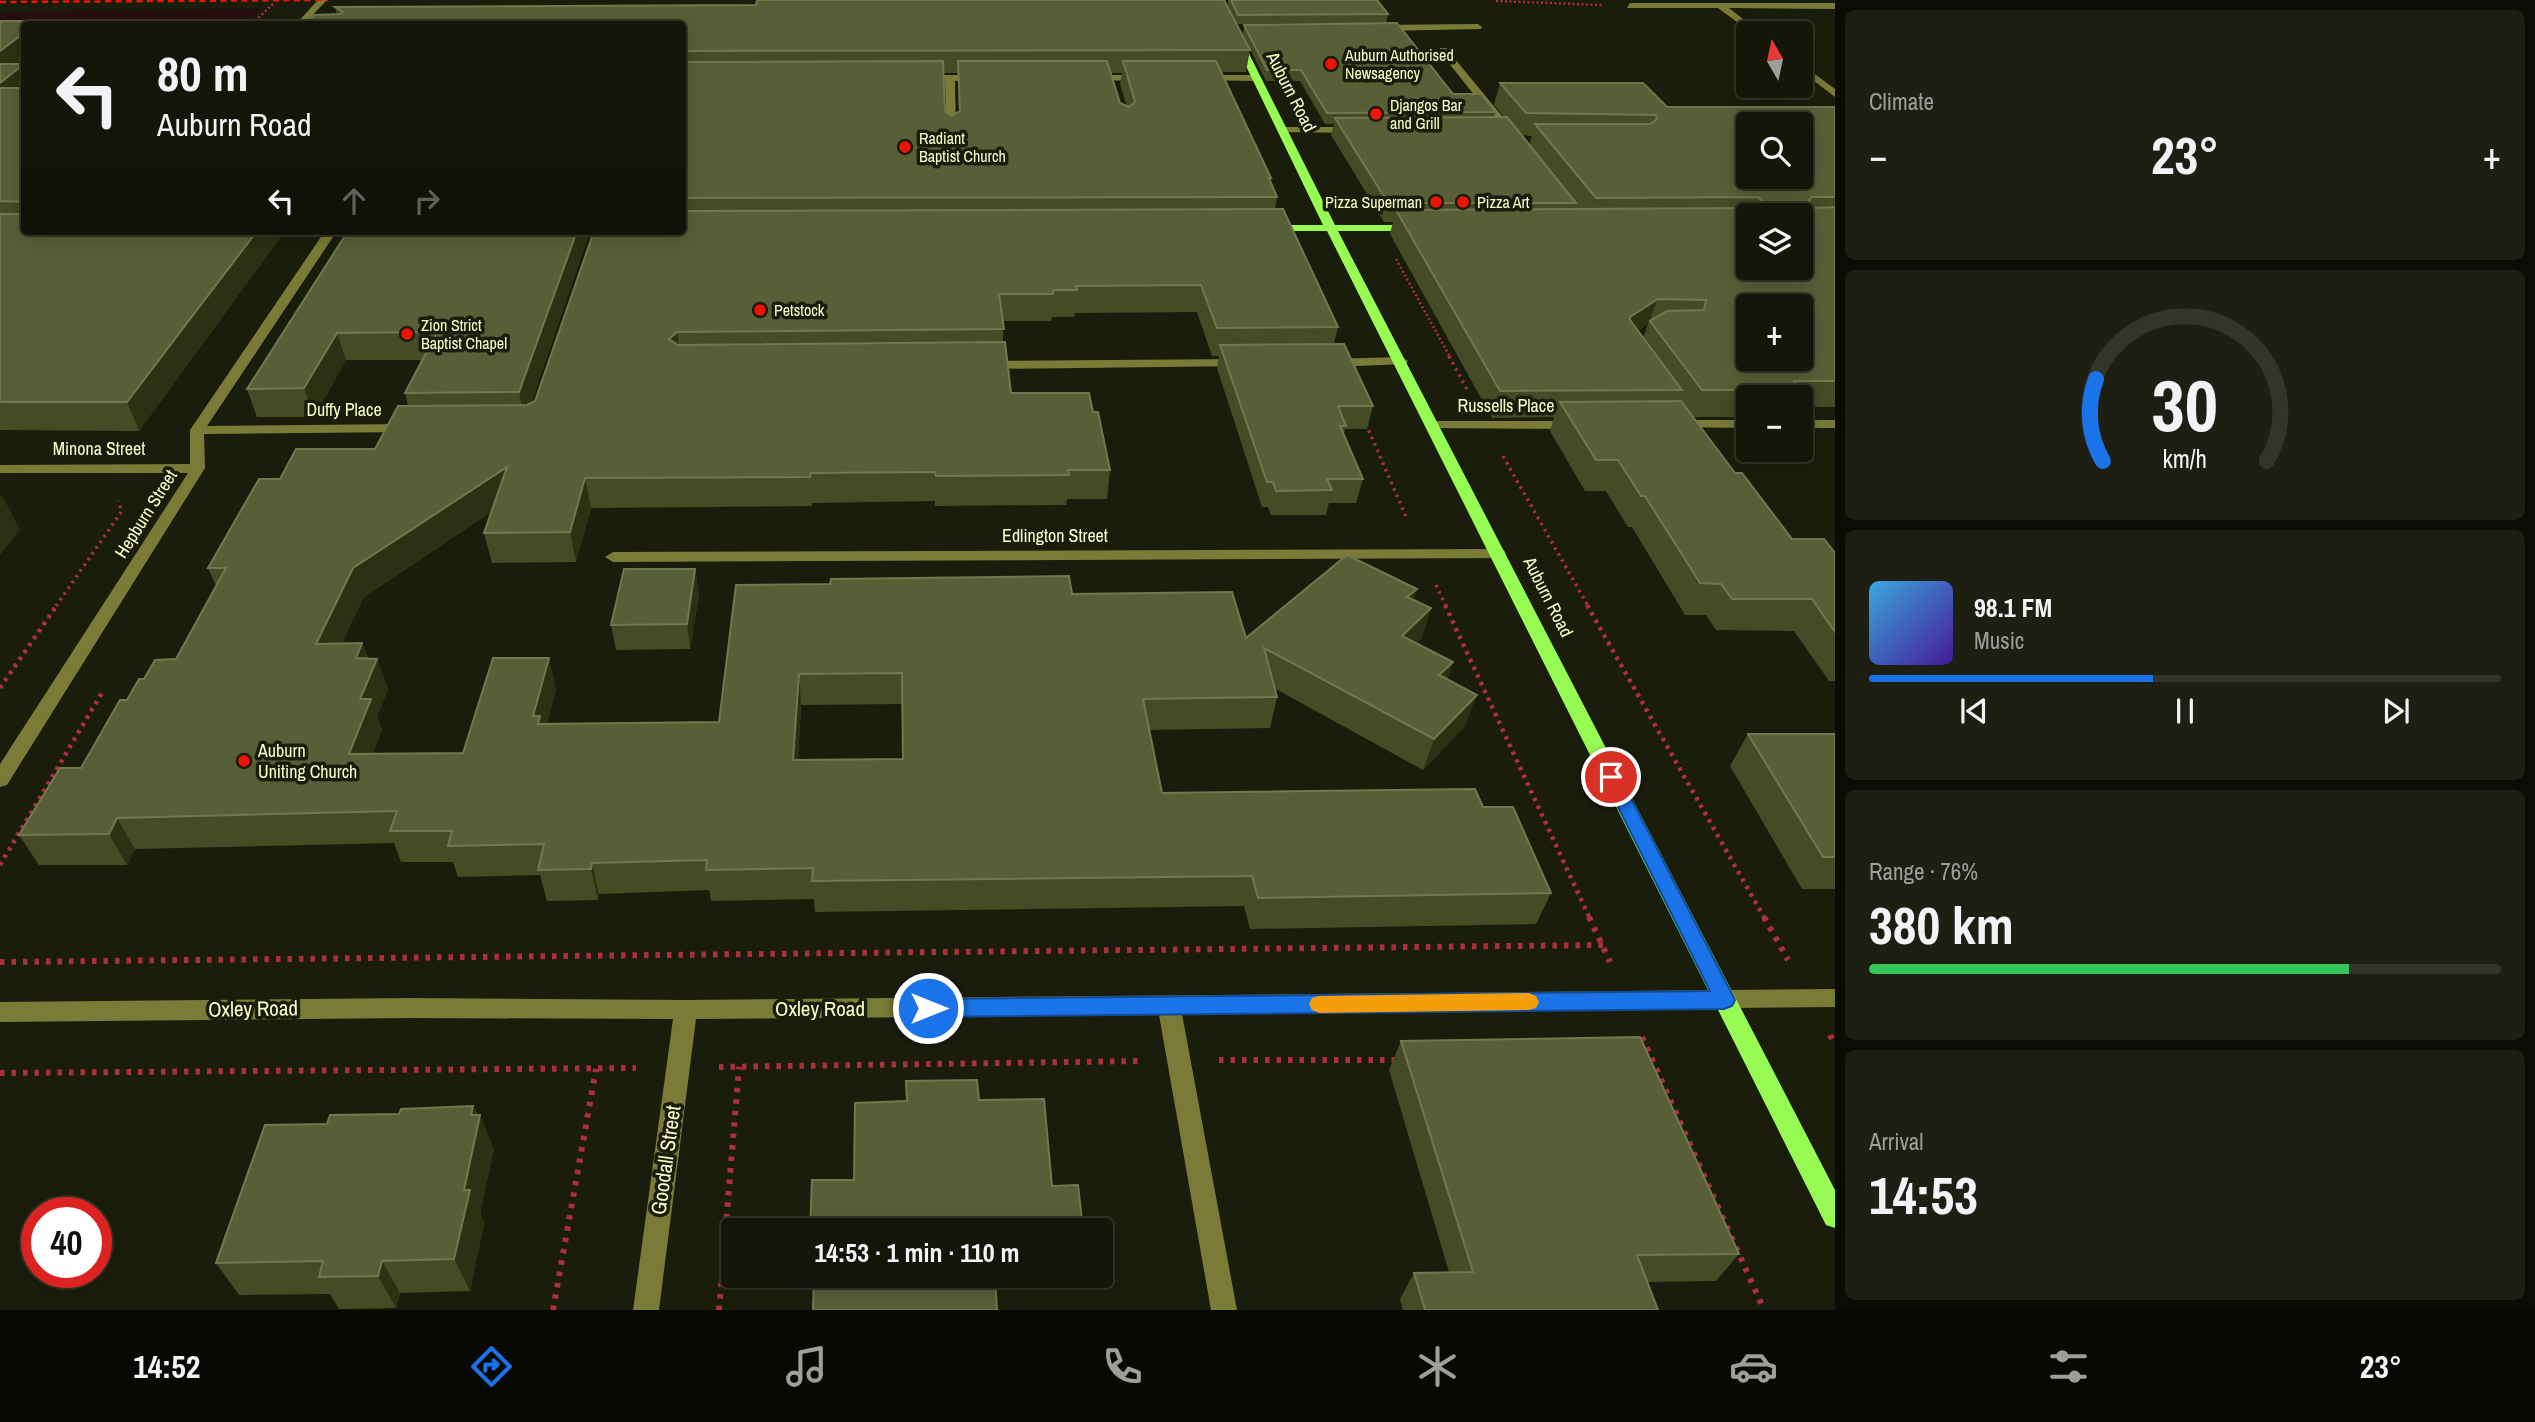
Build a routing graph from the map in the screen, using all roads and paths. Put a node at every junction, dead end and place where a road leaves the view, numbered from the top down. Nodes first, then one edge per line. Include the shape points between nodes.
1 (278, 0) edge
2 (323, 0) edge
3 (1218, 1) edge
4 (1206, 2) edge
5 (1720, 5) junction
6 (1630, 6) dead end
7 (1835, 6) edge
8 (256, 21) edge
9 (303, 21) edge
10 (1742, 21) edge
11 (1478, 27) dead end
12 (1373, 28) edge
13 (1443, 50) dead end
14 (1813, 77) edge
15 (950, 78) junction
16 (990, 78) edge
17 (1070, 78) edge
18 (1111, 78) junction
19 (1162, 78) edge
20 (1187, 78) edge
21 (1256, 78) junction
22 (911, 79) edge
23 (1835, 94) edge
24 (1116, 95) edge
25 (1493, 129) edge
26 (1507, 129) junction
27 (1283, 130) junction
28 (1370, 130) edge
29 (952, 135) edge
30 (1517, 141) edge
31 (1251, 228) edge
32 (1331, 228) junction
33 (1421, 228) edge
34 (328, 235) edge
35 (1391, 249) dead end
36 (1401, 361) junction
37 (1256, 363) edge
38 (1312, 363) edge
39 (1340, 363) junction
40 (976, 365) edge
41 (1736, 423) edge
42 (1659, 424) edge
43 (1813, 424) edge
44 (1835, 424) edge
45 (1433, 425) junction
46 (1487, 425) junction
47 (1593, 425) edge
48 (423, 428) edge
49 (197, 430) junction
50 (198, 468) junction
51 (0, 469) edge
52 (118, 499) dead end
53 (1421, 554) junction
54 (1498, 554) junction
55 (613, 556) dead end
56 (0, 688) edge
57 (0, 780) edge
58 (1603, 945) junction
59 (0, 962) edge
60 (1809, 998) junction
61 (1835, 998) edge
62 (1626, 1000) junction
63 (1724, 1000) junction
64 (1169, 1006) junction
65 (687, 1010) junction
66 (0, 1012) edge
67 (1835, 1045) edge
68 (1638, 1059) edge
69 (1652, 1059) junction
70 (1179, 1060) junction
71 (1402, 1060) edge
72 (739, 1067) junction
73 (678, 1068) junction
74 (596, 1069) junction
75 (0, 1073) edge
76 (1835, 1216) edge
77 (553, 1310) edge
78 (646, 1310) edge
79 (719, 1310) edge
80 (1224, 1310) edge
81 (1764, 1310) edge

1 - 8 path
2 - 9 street
3 - 4 street
3 - 21 main road, Auburn Road via 1237,29
5 - 6 street
5 - 7 street
5 - 10 street
11 - 12 street
13 - 26 street
14 - 23 street
15 - 16 street
15 - 22 street
15 - 29 street
17 - 18 street
18 - 19 street
18 - 24 street
20 - 21 street
21 - 27 main road, Auburn Road
25 - 26 street
26 - 30 street
27 - 28 street
27 - 32 main road, Auburn Road
31 - 32 main road
32 - 33 main road
32 - 36 main road, Auburn Road
34 - 49 street
35 - 46 path
36 - 39 street
36 - 45 main road, Auburn Road
37 - 40 street
38 - 39 street
39 - 53 path
41 - 42 street via 1681,419
43 - 44 street
45 - 46 street, Russells Place
45 - 54 main road, Auburn Road
46 - 47 street, Russells Place
46 - 60 path
48 - 49 street, Duffy Place
49 - 50 street, Hepburn Street
50 - 51 street, Minona Street
50 - 57 street, Hepburn Street
52 - 56 path via 122,511
53 - 54 street, Edlington Street
53 - 55 street, Edlington Street
53 - 58 path
54 - 63 main road, Auburn Road
58 - 59 path
58 - 62 path
60 - 61 street, Oxley Road
60 - 63 street, Oxley Road
60 - 67 path
62 - 63 street, Oxley Road
62 - 64 street, Oxley Road
62 - 69 path
63 - 76 main road, Auburn Road
64 - 65 street, Oxley Road
64 - 70 street
65 - 66 street, Oxley Road
65 - 73 street, Goodall Street
68 - 69 path
69 - 81 path
70 - 71 path
70 - 72 path
70 - 80 street
72 - 73 path
72 - 79 path
73 - 74 path
73 - 78 street, Goodall Street
74 - 75 path
74 - 77 path

